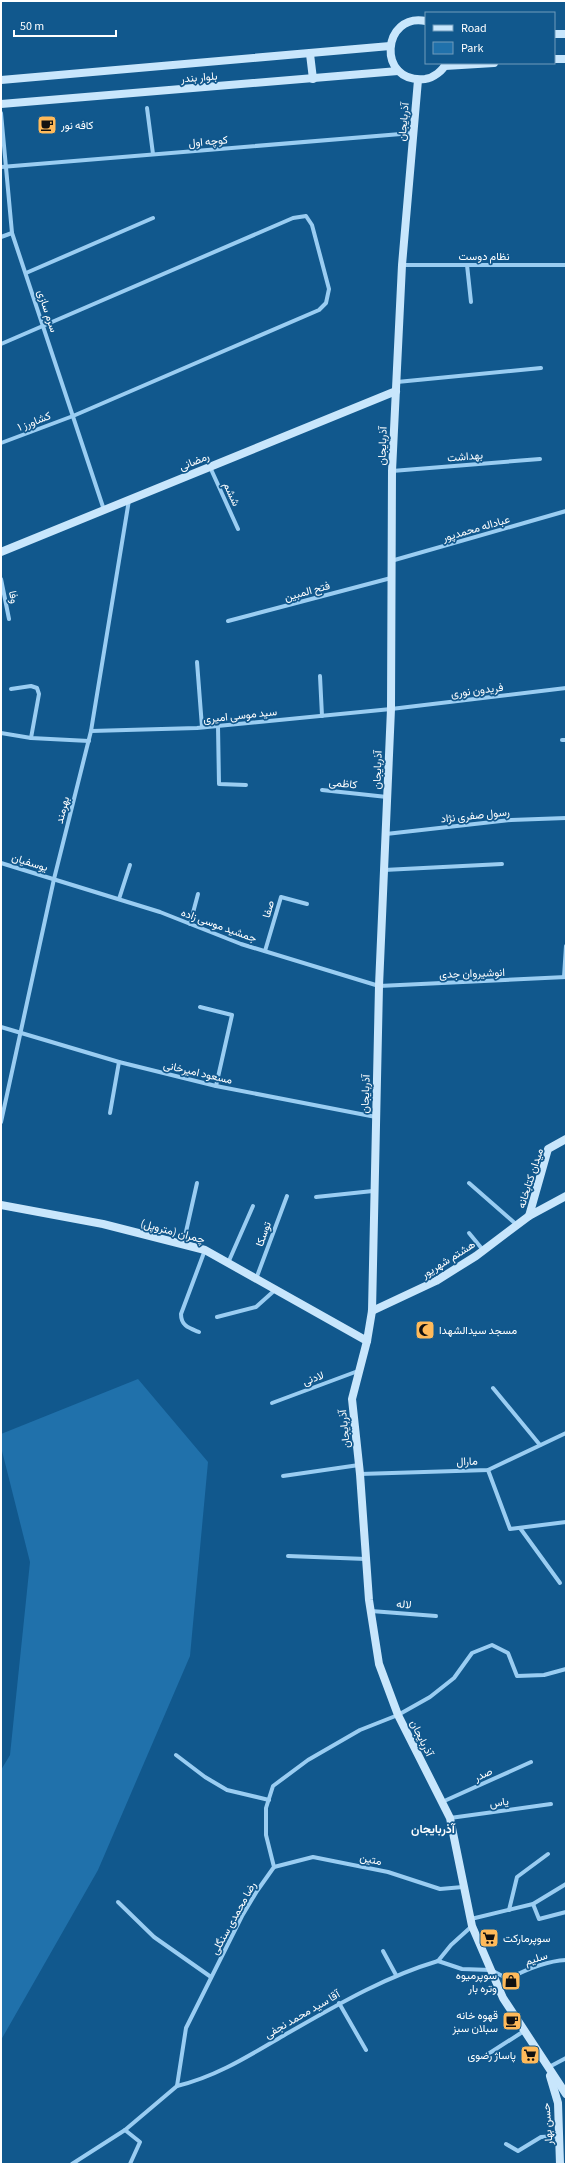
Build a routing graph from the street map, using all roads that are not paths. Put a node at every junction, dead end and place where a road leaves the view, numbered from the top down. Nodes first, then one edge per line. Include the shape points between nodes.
1 (425, 22) edge
2 (555, 34) edge
3 (566, 34) edge
4 (390, 46) junction
5 (310, 54) junction
6 (566, 58) edge
7 (555, 59) edge
8 (445, 64) edge
9 (398, 71) junction
10 (313, 79) junction
11 (1, 80) edge
12 (418, 80) junction
13 (1, 104) edge
14 (147, 108) dead end
15 (1, 113) edge
16 (413, 132) junction
17 (153, 154) junction
18 (3, 167) edge
19 (153, 218) dead end
20 (12, 233) junction
21 (1, 237) edge
22 (402, 265) junction
23 (467, 265) junction
24 (566, 265) edge
25 (26, 273) junction
26 (471, 302) dead end
27 (44, 327) junction
28 (1, 344) edge
29 (541, 368) dead end
30 (396, 382) junction
31 (396, 391) junction
32 (73, 416) junction
33 (1, 443) edge
34 (540, 459) dead end
35 (210, 466) junction
36 (392, 471) junction
37 (129, 500) junction
38 (104, 510) junction
39 (566, 511) edge
40 (238, 529) dead end
41 (1, 552) edge
42 (391, 562) junction
43 (391, 578) junction
44 (1, 579) edge
45 (9, 619) dead end
46 (228, 621) dead end
47 (197, 662) dead end
48 (320, 676) dead end
49 (566, 688) edge
50 (11, 689) dead end
51 (391, 709) junction
52 (322, 716) junction
53 (218, 726) junction
54 (202, 728) junction
55 (91, 731) junction
56 (1, 733) edge
57 (31, 738) junction
58 (89, 741) junction
59 (246, 786) dead end
60 (322, 790) dead end
61 (387, 797) junction
62 (566, 818) edge
63 (386, 834) junction
64 (1, 863) edge
65 (130, 864) dead end
66 (502, 864) dead end
67 (384, 870) junction
68 (54, 879) junction
69 (198, 894) dead end
70 (118, 899) junction
71 (307, 904) dead end
72 (190, 924) junction
73 (566, 946) edge
74 (265, 951) junction
75 (565, 977) edge
76 (379, 986) junction
77 (200, 1007) dead end
78 (1, 1027) edge
79 (20, 1032) junction
80 (119, 1062) junction
81 (216, 1086) junction
82 (110, 1113) dead end
83 (376, 1117) junction
84 (1, 1122) edge
85 (566, 1139) edge
86 (197, 1183) dead end
87 (469, 1184) dead end
88 (374, 1191) junction
89 (286, 1196) dead end
90 (566, 1196) edge
91 (316, 1197) dead end
92 (1, 1204) edge
93 (253, 1206) dead end
94 (529, 1216) junction
95 (518, 1225) junction
96 (469, 1233) dead end
97 (183, 1245) junction
98 (205, 1250) junction
99 (483, 1250) junction
100 (228, 1264) junction
101 (256, 1279) junction
102 (275, 1290) junction
103 (372, 1311) junction
104 (217, 1318) dead end
105 (199, 1332) dead end
106 (367, 1341) junction
107 (359, 1371) junction
108 (493, 1388) dead end
109 (272, 1402) dead end
110 (566, 1433) edge
111 (540, 1445) junction
112 (359, 1465) junction
113 (488, 1470) junction
114 (360, 1474) junction
115 (283, 1476) dead end
116 (566, 1522) edge
117 (520, 1528) junction
118 (288, 1556) dead end
119 (366, 1559) junction
120 (560, 1583) dead end
121 (370, 1611) junction
122 (436, 1616) dead end
123 (566, 1669) edge
124 (398, 1715) junction
125 (176, 1755) dead end
126 (531, 1762) dead end
127 (269, 1800) junction
128 (442, 1802) junction
129 (551, 1804) dead end
130 (450, 1818) junction
131 (548, 1854) dead end
132 (274, 1868) junction
133 (566, 1884) edge
134 (463, 1887) junction
135 (118, 1902) dead end
136 (533, 1904) junction
137 (509, 1910) junction
138 (566, 1912) edge
139 (471, 1923) junction
140 (383, 1951) dead end
141 (438, 1960) junction
142 (566, 1960) edge
143 (491, 1970) junction
144 (396, 1975) junction
145 (211, 1977) junction
146 (339, 2003) junction
147 (524, 2031) junction
148 (366, 2050) dead end
149 (485, 2056) dead end
150 (566, 2058) edge
151 (547, 2068) junction
152 (177, 2086) junction
153 (566, 2094) edge
154 (125, 2130) junction
155 (559, 2136) junction
156 (506, 2144) dead end
157 (72, 2164) edge
158 (130, 2164) edge
159 (560, 2164) edge

1 - 4 street via 409,22 400,28 393,36
2 - 3 street
4 - 5 street, بلوار بندر
4 - 9 street via 391,60
5 - 10 street
5 - 11 street, بلوار بندر
6 - 7 street
8 - 12 street via 433,76
9 - 10 street, بلوار بندر
9 - 12 street
10 - 13 street, بلوار بندر
12 - 16 street, آذربایجان
14 - 17 street
15 - 18 street, سرم سازی
16 - 17 street, کوچه اول
16 - 22 street, آذربایجان
17 - 18 street, کوچه اول
18 - 20 street, سرم سازی
19 - 25 street
20 - 21 street
20 - 25 street, سرم سازی
22 - 23 street, نظام دوست
22 - 30 street, آذربایجان
23 - 24 street, نظام دوست
23 - 26 street
25 - 27 street, سرم سازی
27 - 28 street
27 - 32 street, سرم سازی
27 - 32 street, کشاورز ۱ via 293,218 306,216 312,225 329,289 326,303 320,310
29 - 30 street
30 - 31 street, آذربایجان
31 - 35 street, رمضانی
31 - 36 street, آذربایجان
32 - 33 street, کشاورز ۱
32 - 38 street, سرم سازی
34 - 36 street, بهداشت
35 - 37 street, رمضانی
35 - 40 street, ششم
36 - 42 street, آذربایجان
37 - 38 street, رمضانی
37 - 55 street, بهرمند
38 - 41 street, رمضانی
39 - 42 street, عباداله محمدپور
42 - 43 street, آذربایجان
43 - 46 street, فتح المبین
43 - 51 street, آذربایجان
44 - 45 street, وفا
47 - 54 street
48 - 52 street
49 - 51 street, فریدون نوری
50 - 57 street via 32,686 37,688 39,694
51 - 52 street, سید موسی امیری
51 - 61 street, آذربایجان
52 - 53 street, سید موسی امیری
53 - 54 street, سید موسی امیری
53 - 59 street via 219,784
54 - 55 street, سید موسی امیری
55 - 58 street, بهرمند
56 - 57 street
57 - 58 street
58 - 68 street, بهرمند
60 - 61 street, کاظمی
61 - 63 street, آذربایجان
62 - 63 street, رسول صفری نژاد via 511,820
63 - 67 street, آذربایجان
64 - 68 street, یوسفیان
65 - 70 street
66 - 67 street
67 - 76 street, آذربایجان
68 - 70 street, جمشید موسی زاده
68 - 79 street, بهرمند
69 - 72 street
70 - 72 street, جمشید موسی زاده
71 - 74 street, صفا via 281,897
72 - 74 street, جمشید موسی زاده
73 - 75 street
74 - 76 street, جمشید موسی زاده
75 - 76 street, انوشیروان جدی
76 - 83 street, آذربایجان
77 - 81 street via 232,1015
78 - 79 street, مسعود امیرخانی
79 - 80 street, مسعود امیرخانی
79 - 84 street, بهرمند
80 - 81 street, مسعود امیرخانی
80 - 82 street
81 - 83 street, مسعود امیرخانی
83 - 88 street, آذربایجان
85 - 94 street, میدان کتابخانه via 548,1149
86 - 97 street
87 - 95 street
88 - 91 street
88 - 103 street, آذربایجان
89 - 101 street, توسکا
90 - 94 street, میدان کتابخانه
92 - 97 street, چمران (متروپل) via 103,1224
93 - 100 street
94 - 95 street, هشتم شهریور
95 - 99 street, هشتم شهریور
96 - 99 street
97 - 98 street, چمران (متروپل)
98 - 100 street, چمران (متروپل)
98 - 105 street via 181,1314 181,1321 185,1326
99 - 103 street, هشتم شهریور via 436,1281
100 - 101 street, چمران (متروپل)
101 - 102 street, چمران (متروپل)
102 - 104 street via 256,1307
102 - 106 street, چمران (متروپل)
103 - 106 street, آذربایجان
106 - 107 street, آذربایجان
107 - 109 street, لادنی
107 - 112 street, آذربایجان via 352,1399
108 - 111 street
110 - 111 street, مارال
111 - 113 street, مارال
112 - 114 street, آذربایجان
112 - 115 street
113 - 114 street, مارال
113 - 117 street via 510,1529
114 - 119 street, آذربایجان
116 - 117 street
117 - 120 street
118 - 119 street
119 - 121 street, آذربایجان
121 - 122 street, لاله
121 - 124 street, آذربایجان via 379,1664
123 - 124 street via 544,1675 517,1676 508,1653 492,1645 472,1653 454,1678 430,1697
124 - 127 street via 360,1730 297,1767 273,1786
124 - 128 street, آذربایجان
125 - 127 street via 205,1777 228,1790
126 - 128 street, صدر
127 - 132 street via 266,1808 266,1835
128 - 130 street, آذربایجان
129 - 130 street, یاس
130 - 134 street, آذربایجان
131 - 137 street via 517,1877
132 - 134 street, متین via 313,1857 388,1872 440,1889
132 - 145 street, رضا محمدی سنگلی via 246,1910
133 - 136 street
134 - 139 street, آذربایجان
135 - 145 street via 154,1937
136 - 137 street
136 - 138 street via 539,1919
137 - 139 street
139 - 141 street
139 - 143 street, آذربایجان
140 - 144 street
141 - 143 street via 462,1968
141 - 144 street, آقا سید محمد نجفی
142 - 143 street, سلیم via 529,1969 508,1979
143 - 147 street, آذربایجان via 503,1998
144 - 146 street, آقا سید محمد نجفی
145 - 152 street, رضا محمدی سنگلی via 186,2028
146 - 148 street
146 - 152 street, آقا سید محمد نجفی via 225,2070 196,2082
147 - 149 street
147 - 151 street, آذربایجان
150 - 151 street
151 - 153 street, حسن بهار
151 - 155 street, حسن بهار via 558,2103
152 - 154 street
154 - 157 street
154 - 158 street via 140,2142
155 - 156 street via 541,2136 518,2151
155 - 159 street, حسن بهار

